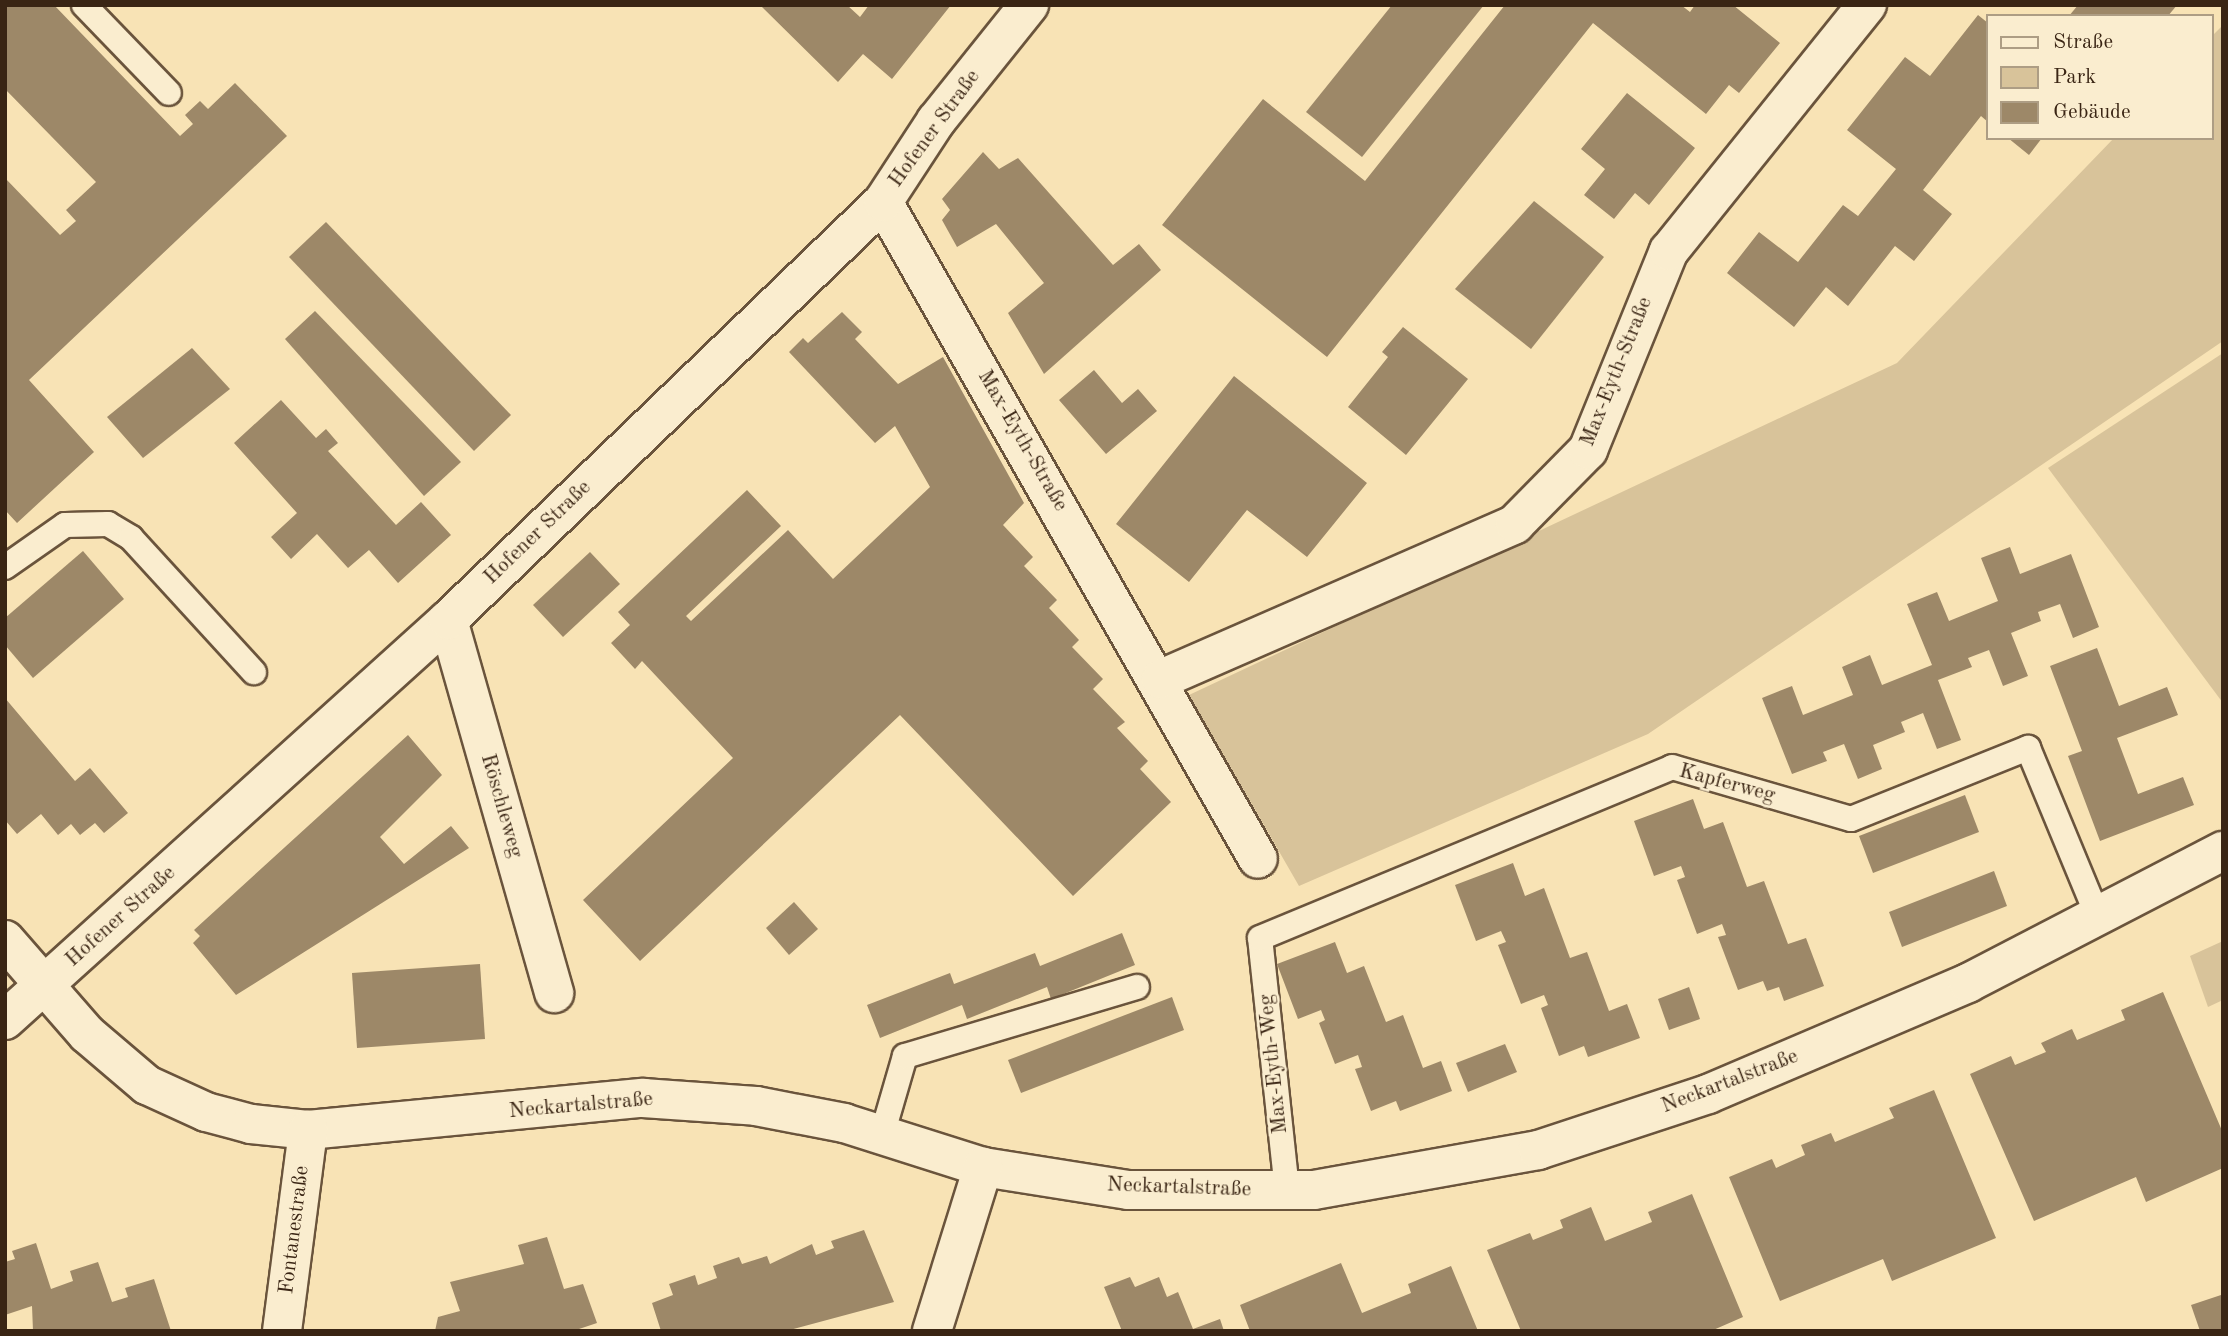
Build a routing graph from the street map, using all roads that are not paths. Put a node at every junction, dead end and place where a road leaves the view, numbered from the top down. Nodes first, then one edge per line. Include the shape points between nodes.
1 (84, 5) edge
2 (1029, 5) edge
3 (1867, 5) edge
4 (169, 93) dead end
5 (883, 202) junction
6 (5, 567) edge
7 (448, 620) junction
8 (254, 671) dead end
9 (1161, 680) junction
10 (2223, 851) edge
11 (1258, 859) dead end
12 (2098, 917) junction
13 (1260, 938) joint
14 (5, 940) edge
15 (44, 986) junction
16 (1137, 987) dead end
17 (554, 993) dead end
18 (5, 1020) edge
19 (307, 1130) junction
20 (882, 1135) junction
21 (984, 1167) junction
22 (1287, 1190) junction
23 (282, 1331) edge
24 (932, 1331) edge

1 - 4 lane
2 - 5 street, Hofener Straße via 936,121
3 - 9 street, Max-Eyth-Straße via 1669,251 1588,450 1515,523
5 - 7 street, Hofener Straße
5 - 9 street, Max-Eyth-Straße
6 - 8 lane via 65,525 108,524 148,555
7 - 15 street, Hofener Straße
7 - 17 street, Röschleweg
9 - 11 street, Max-Eyth-Straße
10 - 12 street, Neckartalstraße
12 - 13 lane, Kapferweg via 2028,748 1851,819 1672,767
12 - 22 street, Neckartalstraße via 1968,983 1708,1094 1538,1150
13 - 22 lane, Max-Eyth-Weg
14 - 15 street, Neckartalstraße
15 - 18 street, Hofener Straße
15 - 19 street, Neckartalstraße via 87,1034 147,1085 206,1112
16 - 20 lane via 905,1056
19 - 20 street, Neckartalstraße via 643,1098 756,1106
19 - 23 street, Fontanestraße
20 - 21 street, Neckartalstraße
21 - 22 street, Neckartalstraße via 1128,1190
21 - 24 street

